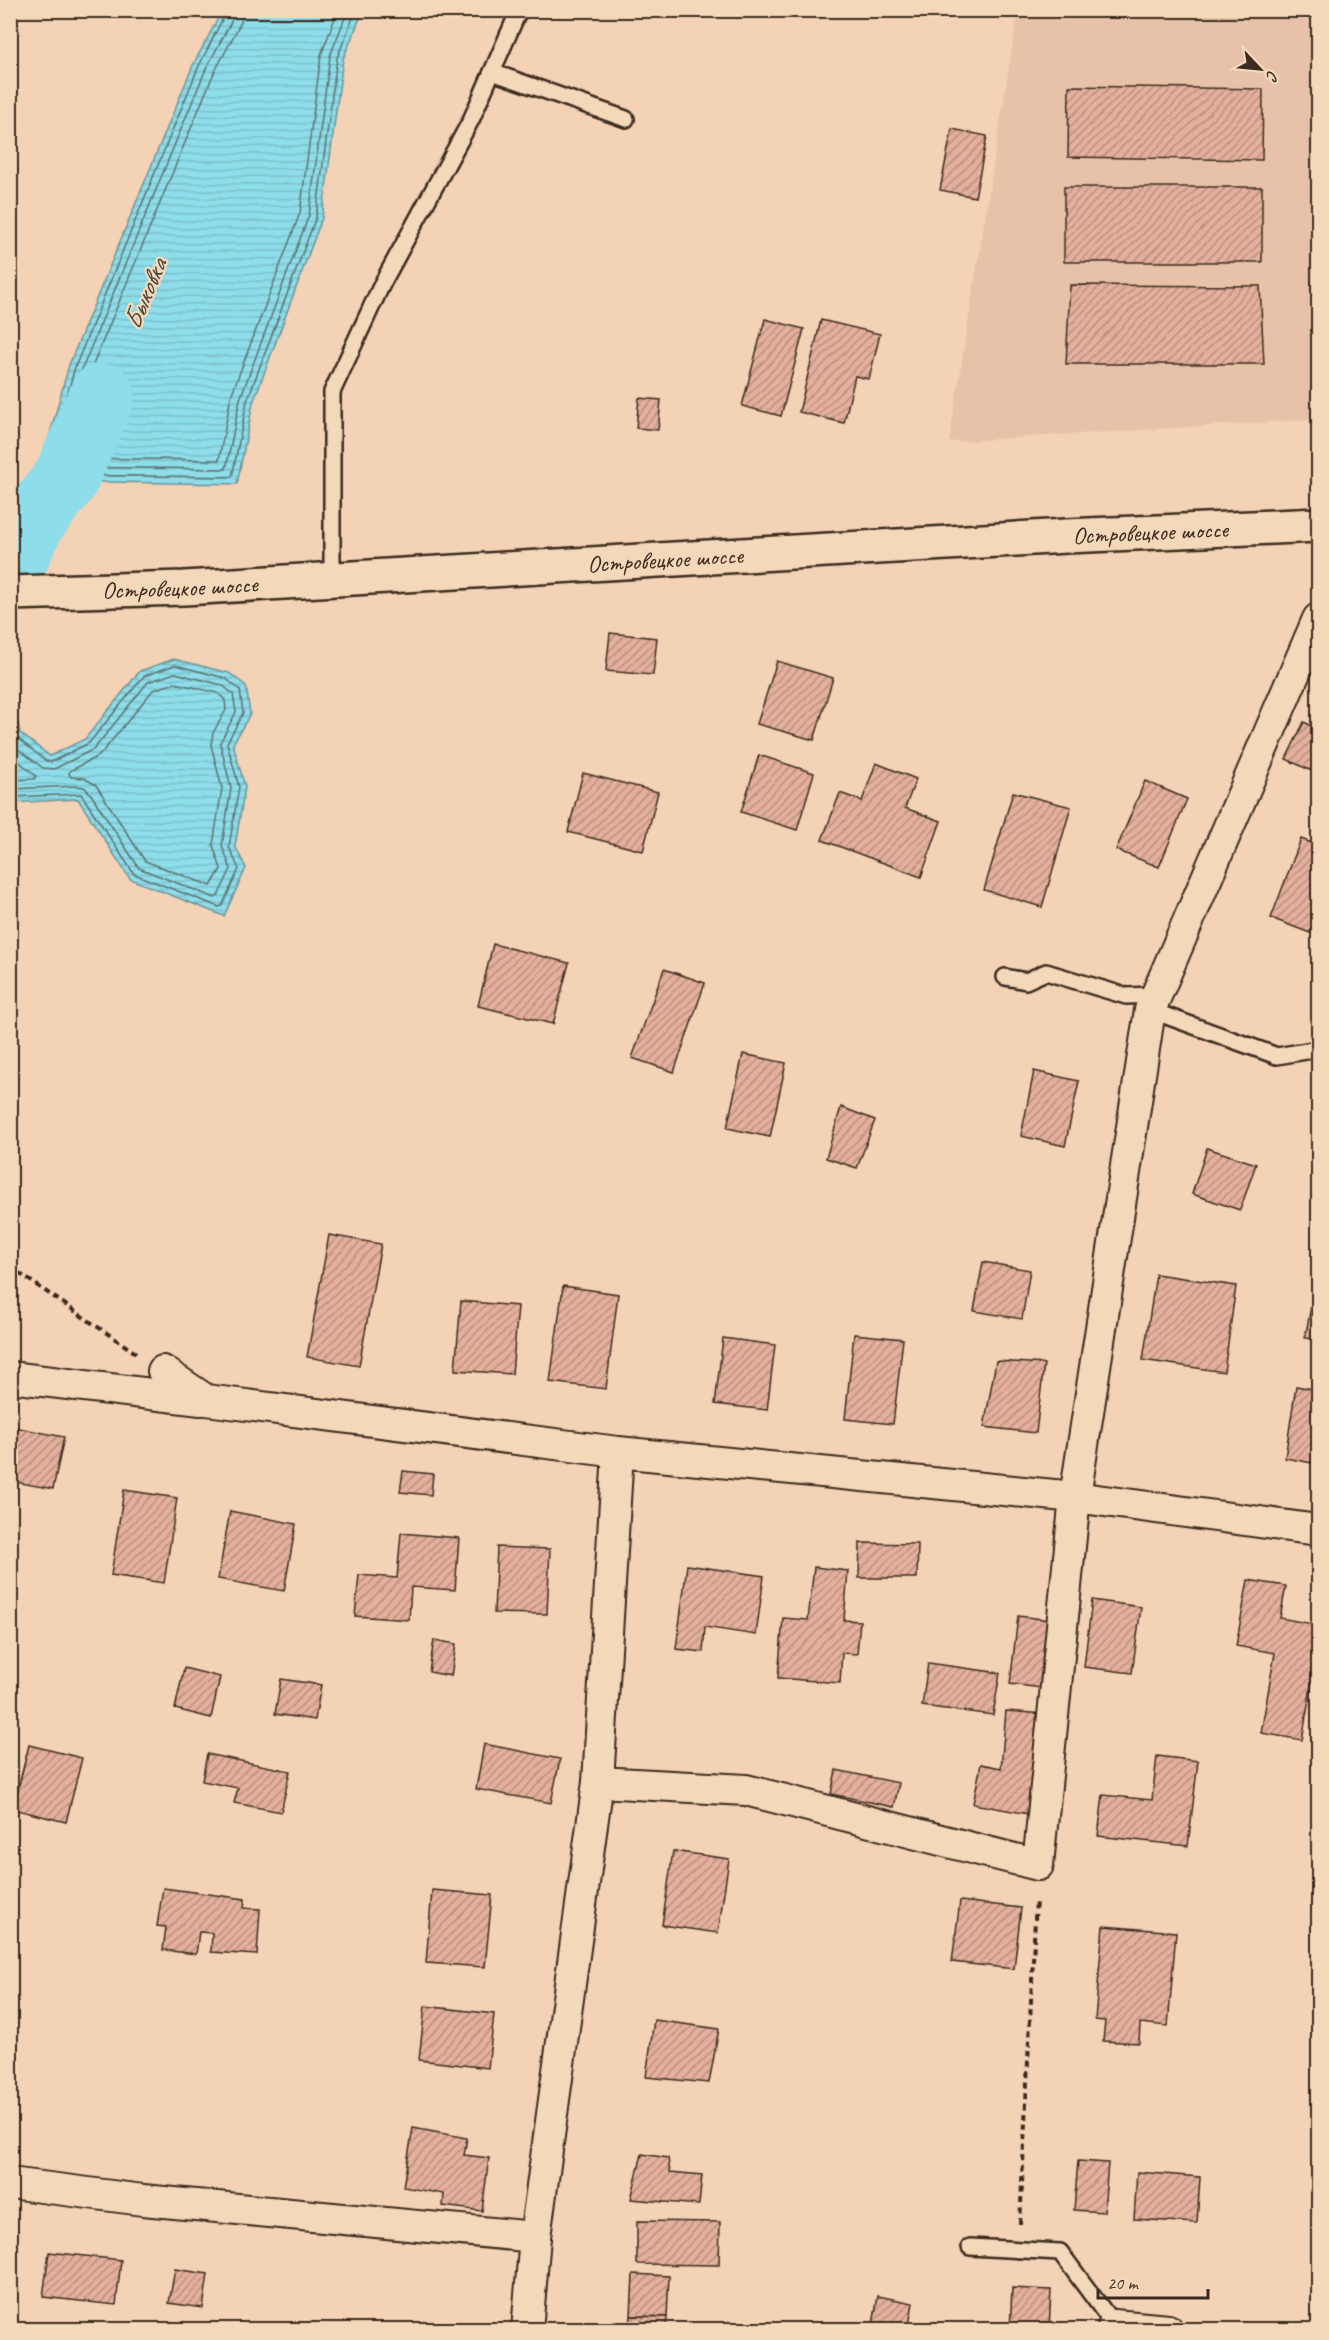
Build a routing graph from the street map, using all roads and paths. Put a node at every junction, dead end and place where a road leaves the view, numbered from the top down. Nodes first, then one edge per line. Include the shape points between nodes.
1 (519, 10) edge
2 (492, 72) junction
3 (626, 119) dead end
4 (1318, 525) edge
5 (332, 578) junction
6 (10, 593) edge
7 (1318, 618) edge
8 (1005, 977) dead end
9 (1153, 1002) junction
10 (1318, 1049) edge
11 (10, 1267) edge
12 (163, 1371) joint
13 (10, 1377) edge
14 (206, 1400) junction
15 (618, 1452) junction
16 (1075, 1497) junction
17 (1318, 1530) edge
18 (598, 1782) junction
19 (1038, 1865) junction
20 (10, 2183) edge
21 (535, 2237) junction
22 (970, 2247) dead end
23 (1019, 2249) junction
24 (1113, 2327) edge
25 (527, 2330) edge
26 (1168, 2330) edge

1 - 2 lane
2 - 3 lane
2 - 5 lane via 471,120 382,284 332,392
4 - 5 main road, Островецкое шоссе
5 - 6 main road, Островецкое шоссе via 184,588
7 - 9 street
8 - 9 lane via 1026,981 1046,972
9 - 10 lane via 1277,1056
9 - 16 street
11 - 12 path
12 - 14 street
13 - 14 street
14 - 15 street
15 - 16 street
15 - 18 street
16 - 17 street
16 - 19 street
18 - 19 street via 746,1790
18 - 21 street
19 - 23 path
20 - 21 street via 143,2200
21 - 25 street
22 - 23 lane
23 - 24 lane via 1060,2252
24 - 26 street

